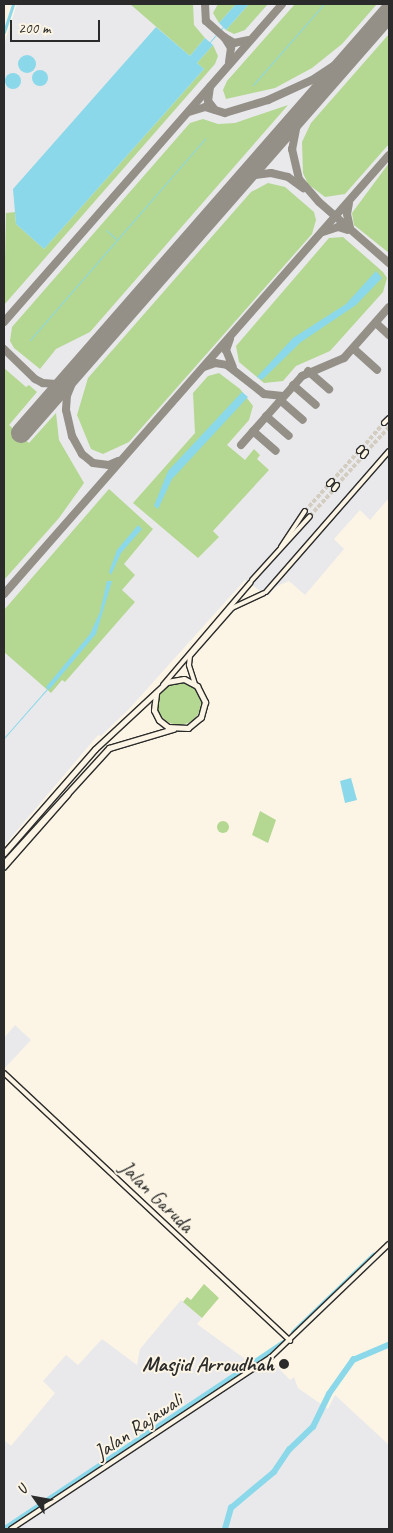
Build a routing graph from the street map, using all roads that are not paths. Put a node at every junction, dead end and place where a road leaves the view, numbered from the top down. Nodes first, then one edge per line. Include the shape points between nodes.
1 (389, 418) edge
2 (384, 423) dead end
3 (389, 451) edge
4 (305, 511) tunnel mouth
5 (310, 516) tunnel mouth
6 (280, 549) junction
7 (195, 684) junction
8 (162, 685) junction
9 (156, 693) junction
10 (174, 729) junction
11 (69, 789) junction
12 (53, 797) junction
13 (58, 802) junction
14 (4, 853) edge
15 (4, 863) edge
16 (4, 868) edge
17 (4, 1073) edge
18 (389, 1244) edge
19 (288, 1339) junction
20 (12, 1529) edge

1 - 2 street
3 - 7 street via 265,593 232,608 190,656 189,665
4 - 6 street
5 - 6 street
6 - 8 street
7 - 8 highway via 178,679
7 - 10 highway via 204,697 201,717 188,728
8 - 9 highway
9 - 10 highway via 156,716
9 - 12 highway via 102,742
10 - 11 highway via 109,748
11 - 13 highway
11 - 16 street via 66,800
12 - 13 highway
12 - 14 highway
13 - 15 highway
17 - 19 street, Jalan Garuda
18 - 19 street, Jalan Rajawali
19 - 20 street, Jalan Rajawali via 271,1357

